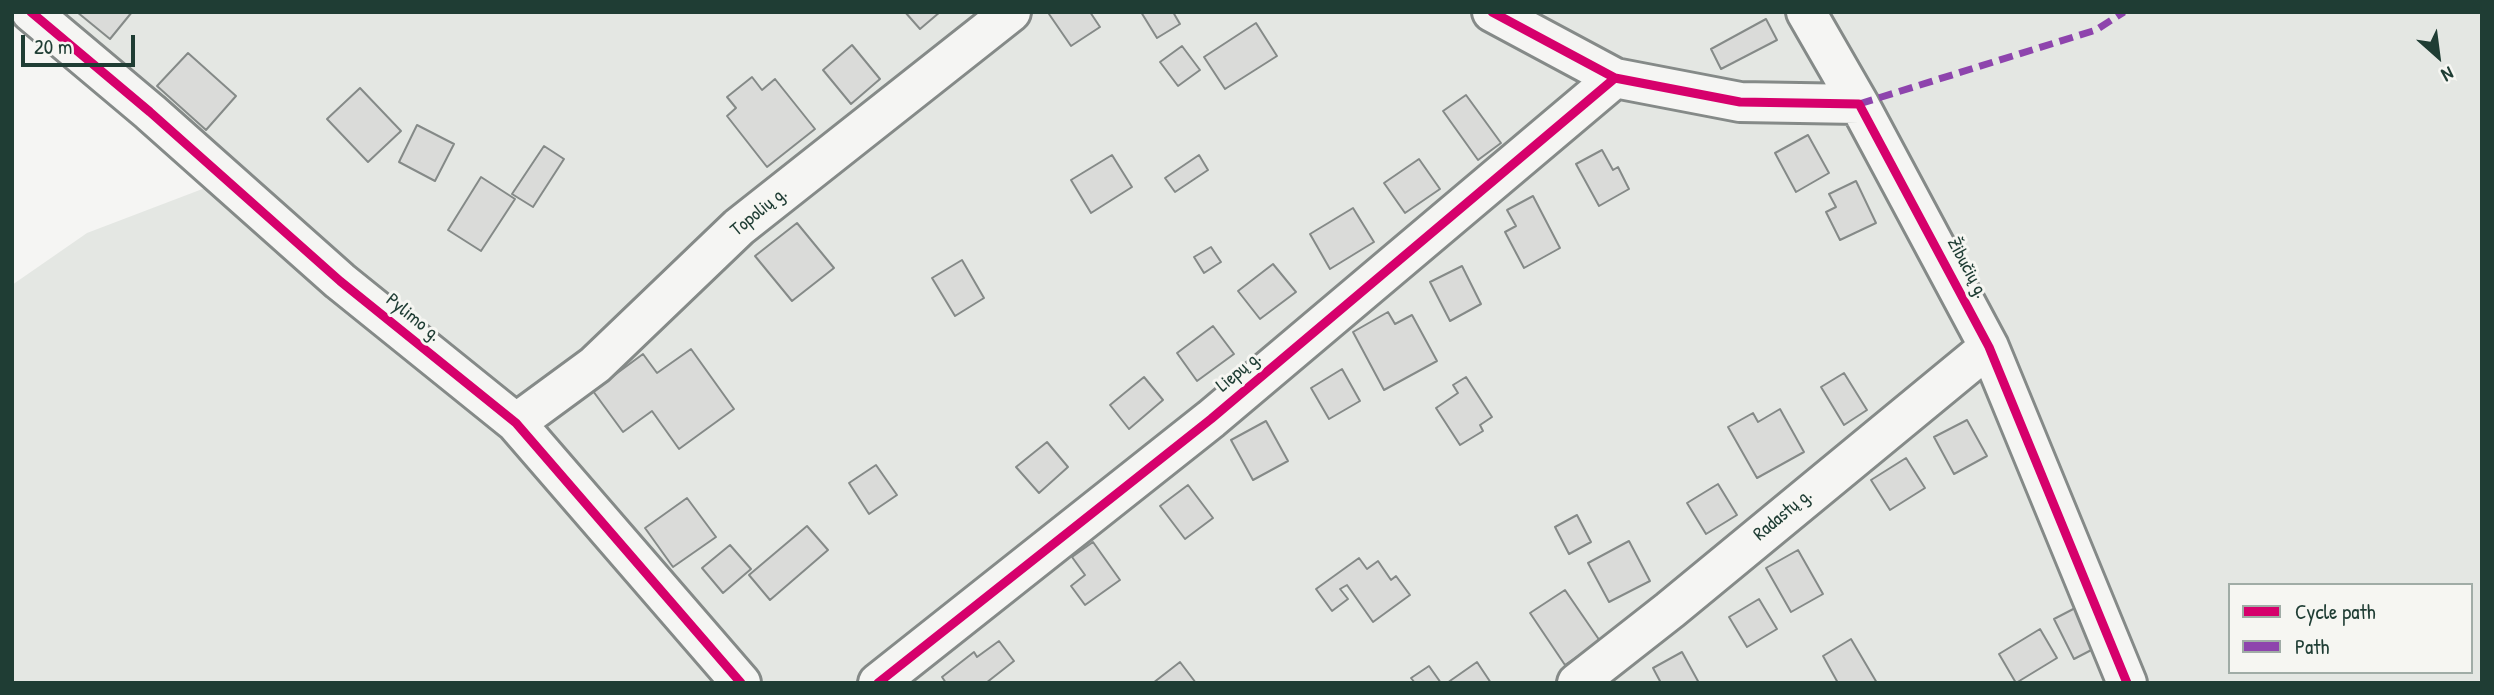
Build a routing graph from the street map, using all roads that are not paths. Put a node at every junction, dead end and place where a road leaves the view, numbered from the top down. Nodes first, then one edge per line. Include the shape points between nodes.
1 (31, 12) edge
2 (1011, 12) edge
3 (1492, 12) edge
4 (1806, 12) edge
5 (1615, 78) junction
6 (1859, 104) junction
7 (1989, 347) junction
8 (516, 423) junction
9 (741, 683) edge
10 (878, 683) edge
11 (1577, 683) edge
12 (2127, 683) edge

1 - 8 street, Pylimo g. via 340,281
2 - 8 street, Topolių g. via 739,227 595,365
3 - 5 street
4 - 6 street, Žibučių g.
5 - 6 street via 1740,102
5 - 10 street, Liepų g. via 1211,419
6 - 7 street, Žibučių g.
7 - 11 street, Radastų g.
7 - 12 street, Žibučių g.
8 - 9 street, Pylimo g.

